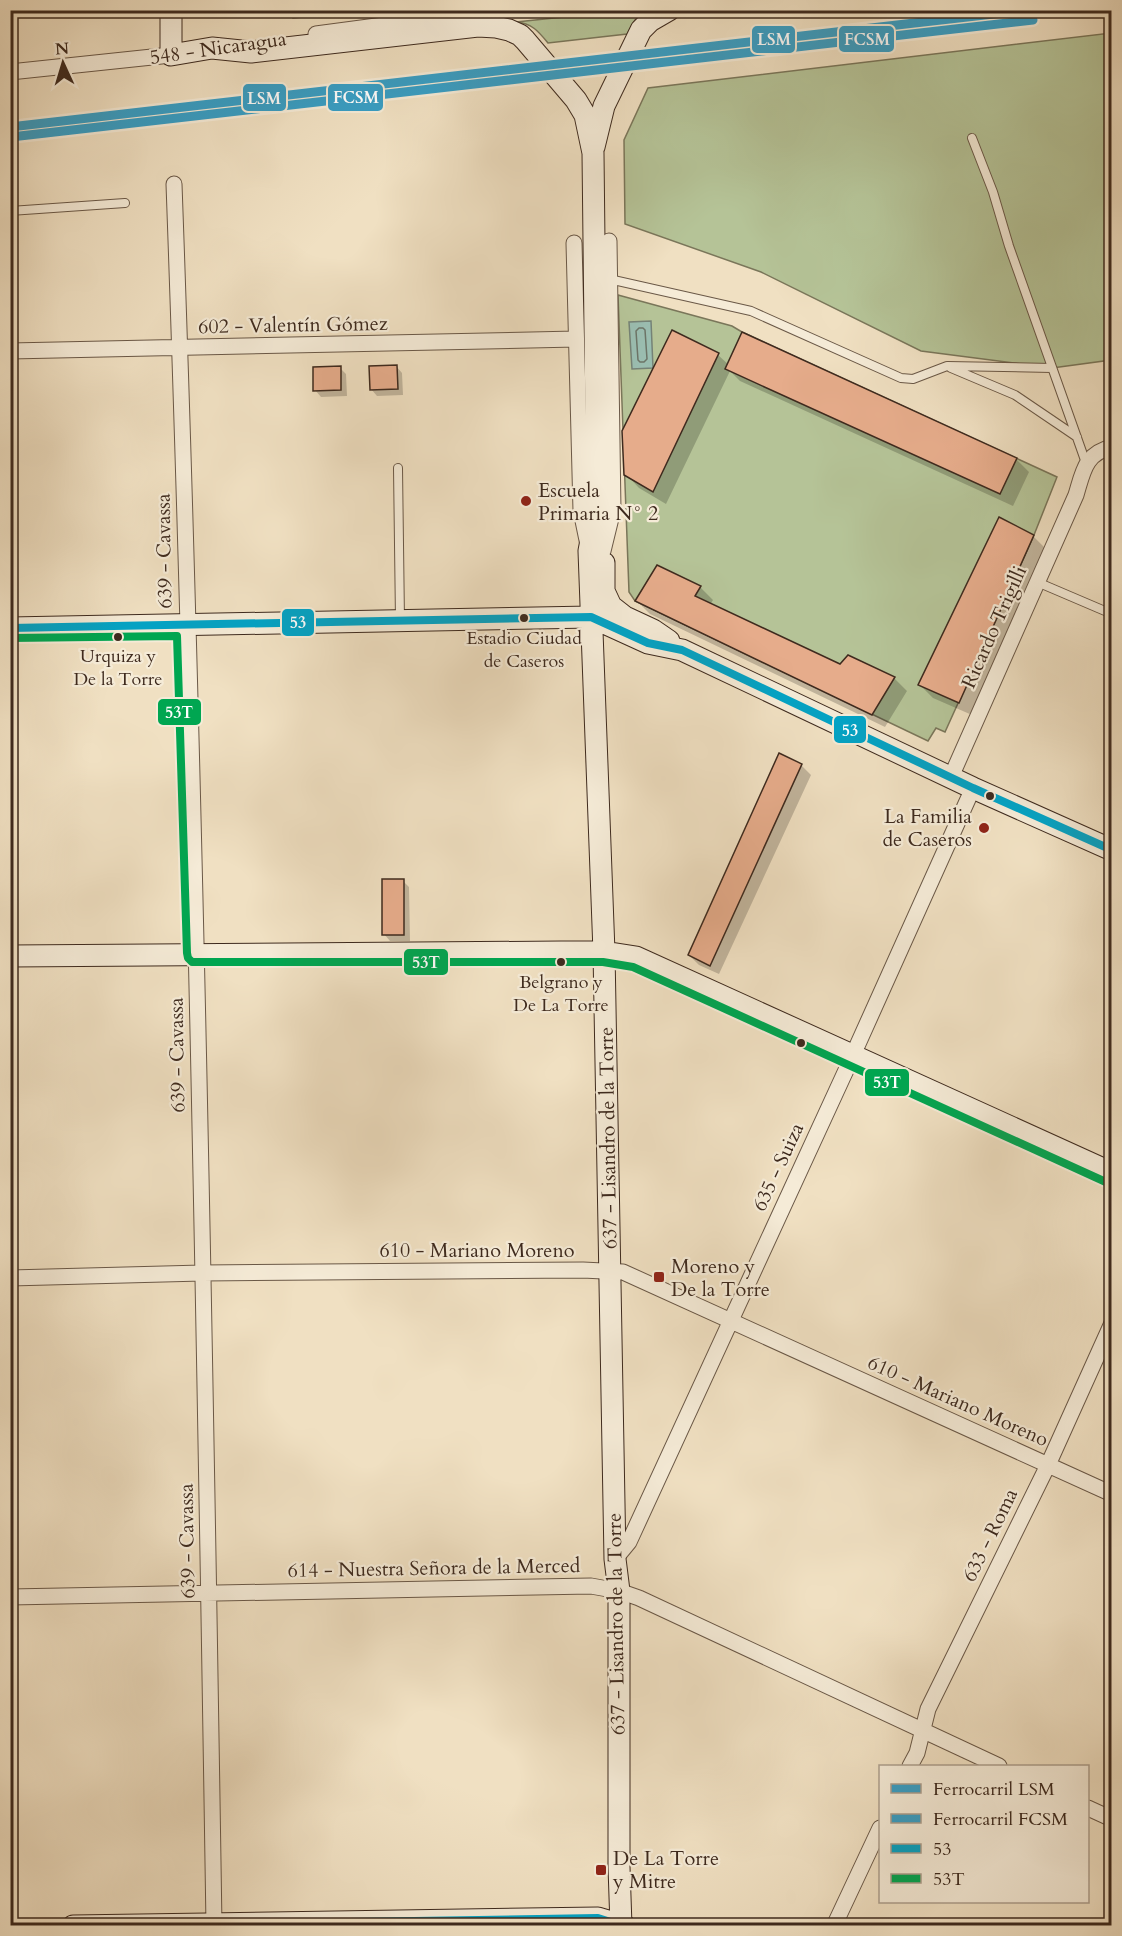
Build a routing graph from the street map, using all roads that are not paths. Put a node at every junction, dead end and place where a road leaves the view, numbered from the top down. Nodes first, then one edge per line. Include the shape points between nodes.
1 (171, 10) edge
2 (497, 10) edge
3 (669, 10) edge
4 (212, 48) junction
5 (171, 55) junction
6 (10, 72) edge
7 (972, 138) dead end
8 (593, 153) junction
9 (174, 184) dead end
10 (125, 203) dead end
11 (10, 211) edge
12 (609, 241) dead end
13 (574, 243) dead end
14 (609, 279) junction
15 (576, 339) junction
16 (180, 348) junction
17 (10, 351) edge
18 (947, 366) junction
19 (1052, 368) junction
20 (1077, 437) junction
21 (1112, 447) edge
22 (1086, 463) junction
23 (398, 468) dead end
24 (596, 551) junction
25 (1037, 582) junction
26 (1112, 614) edge
27 (591, 617) junction
28 (400, 621) junction
29 (187, 625) junction
30 (10, 627) edge
31 (682, 650) junction
32 (951, 777) junction
33 (973, 788) junction
34 (1112, 850) edge
35 (604, 952) junction
36 (197, 953) junction
37 (10, 956) edge
38 (853, 1055) junction
39 (1112, 1173) edge
40 (610, 1270) junction
41 (202, 1273) junction
42 (10, 1278) edge
43 (730, 1321) junction
44 (1112, 1323) edge
45 (1048, 1465) junction
46 (1112, 1494) edge
47 (615, 1559) junction
48 (619, 1591) junction
49 (209, 1593) junction
50 (10, 1597) edge
51 (921, 1731) junction
52 (911, 1765) edge
53 (995, 1765) edge
54 (1089, 1808) edge
55 (1112, 1819) edge
56 (879, 1830) edge
57 (214, 1924) edge
58 (622, 1925) edge
59 (73, 1926) edge
60 (834, 1926) edge

1 - 5 street
2 - 4 street, 548 - Nicaragua
3 - 8 street via 641,30 604,106
4 - 5 street, 548 - Nicaragua
4 - 8 street via 251,52 478,26 509,30 525,40 576,100 585,116
5 - 6 street, 548 - Nicaragua
7 - 19 lane
8 - 24 street
9 - 16 street, 639 - Cavassa
10 - 11 lane
12 - 14 street, 637 - Lisandro de la Torre
13 - 15 street, 637 - Lisandro de la Torre
14 - 18 lane via 751,311 901,378 913,378
14 - 24 street, 637 - Lisandro de la Torre via 613,510
15 - 16 street, 602 - Valentín Gómez
15 - 24 street, 637 - Lisandro de la Torre via 580,511
16 - 17 street, 602 - Valentín Gómez
16 - 29 street, 639 - Cavassa
18 - 19 lane
18 - 20 lane via 1015,394
19 - 20 lane
20 - 22 lane
21 - 22 street via 1102,449
22 - 25 street, Ricardo Trigilli
23 - 28 lane
24 - 27 street, 637 - Lisandro de la Torre
24 - 31 street via 611,606
25 - 26 lane
25 - 32 street, Ricardo Trigilli
27 - 28 street
27 - 31 street via 648,643
27 - 35 street, 637 - Lisandro de la Torre
28 - 29 street
29 - 30 street
29 - 36 street, 639 - Cavassa
31 - 32 street
32 - 33 street
33 - 34 street
33 - 38 street, 635 - Suiza
35 - 36 street
35 - 38 street via 636,957
35 - 40 street, 637 - Lisandro de la Torre
36 - 37 street
36 - 41 street, 639 - Cavassa
38 - 39 street
38 - 43 street, 635 - Suiza
40 - 41 street, 610 - Mariano Moreno
40 - 43 street, 610 - Mariano Moreno via 623,1272
40 - 47 street, 637 - Lisandro de la Torre
41 - 42 street, 610 - Mariano Moreno
41 - 49 street, 639 - Cavassa
43 - 45 street, 610 - Mariano Moreno
43 - 47 street, 635 - Suiza via 629,1542
44 - 45 street, 633 - Roma
45 - 46 street, 610 - Mariano Moreno
45 - 51 street, 633 - Roma via 928,1709
47 - 48 street, 637 - Lisandro de la Torre
48 - 49 street, 614 - Nuestra Señora de la Merced via 591,1586
48 - 51 street, 614 - Nuestra Señora de la Merced
48 - 58 street, 637 - Lisandro de la Torre
49 - 50 street, 614 - Nuestra Señora de la Merced
49 - 57 street, 639 - Cavassa
51 - 52 street, 633 - Roma
51 - 53 street, 614 - Nuestra Señora de la Merced
54 - 55 street
56 - 60 street
57 - 58 street via 598,1918
57 - 59 street

